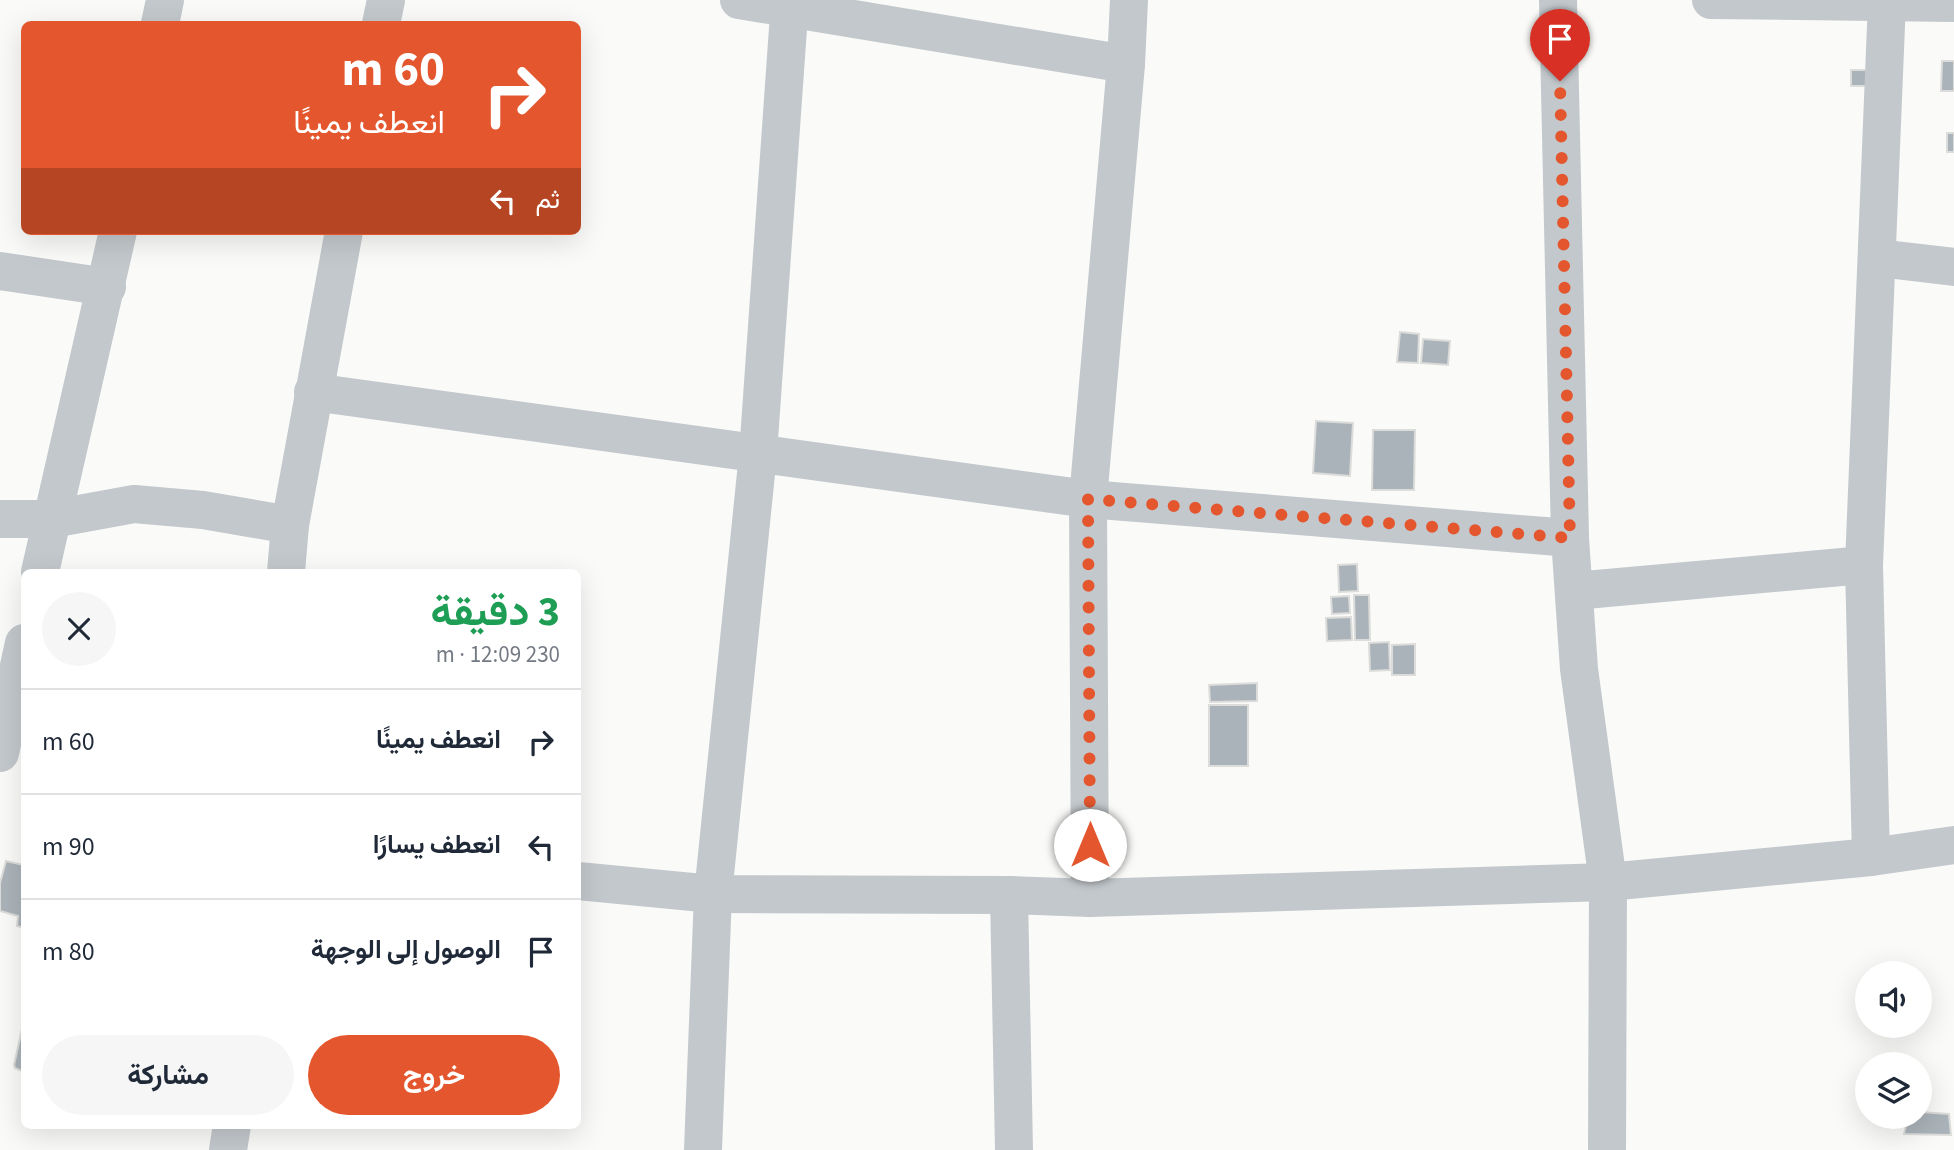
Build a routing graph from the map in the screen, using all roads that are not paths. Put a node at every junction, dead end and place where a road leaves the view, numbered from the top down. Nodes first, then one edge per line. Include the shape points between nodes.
1 (165, 0) edge
2 (386, 0) edge
3 (739, 0) edge
4 (1129, 0) edge
5 (1558, 0) edge
6 (1711, 0) edge
7 (1887, 1) edge
8 (790, 4) edge
9 (1954, 4) edge
10 (161, 21) edge
11 (382, 21) edge
12 (1126, 64) junction
13 (117, 235) edge
14 (343, 235) edge
15 (1878, 258) junction
16 (1954, 267) edge
17 (0, 271) edge
18 (107, 287) junction
19 (313, 392) junction
20 (758, 454) junction
21 (1088, 499) junction
22 (0, 519) edge
23 (52, 519) junction
24 (290, 525) junction
25 (1570, 538) junction
26 (1864, 565) junction
27 (41, 569) edge
28 (286, 569) edge
29 (1574, 591) junction
30 (21, 657) edge
31 (0, 753) edge
32 (1954, 845) edge
33 (1871, 857) junction
34 (581, 881) edge
35 (1608, 882) junction
36 (713, 894) junction
37 (1009, 895) junction
38 (1090, 898) junction
39 (231, 1129) edge
40 (228, 1150) edge
41 (703, 1150) edge
42 (1014, 1150) edge
43 (1607, 1150) edge

1 - 10 street
2 - 11 street
3 - 8 street
4 - 12 street
5 - 25 street
6 - 7 street
7 - 9 street
7 - 15 street
8 - 12 street
8 - 20 street
12 - 21 street
13 - 18 street
14 - 19 street
15 - 16 street
15 - 26 street
17 - 18 street
18 - 23 street
19 - 20 street
19 - 24 street
20 - 21 street
20 - 36 street
21 - 25 street
21 - 38 street
22 - 23 street
23 - 24 street via 134,505 203,510
23 - 27 street
24 - 28 street
25 - 29 street
26 - 29 street
26 - 33 street
29 - 35 street via 1579,669
30 - 31 street
32 - 33 street
33 - 35 street
34 - 36 street
35 - 38 street
35 - 43 street
36 - 37 street
36 - 41 street
37 - 38 street
37 - 42 street
39 - 40 street

